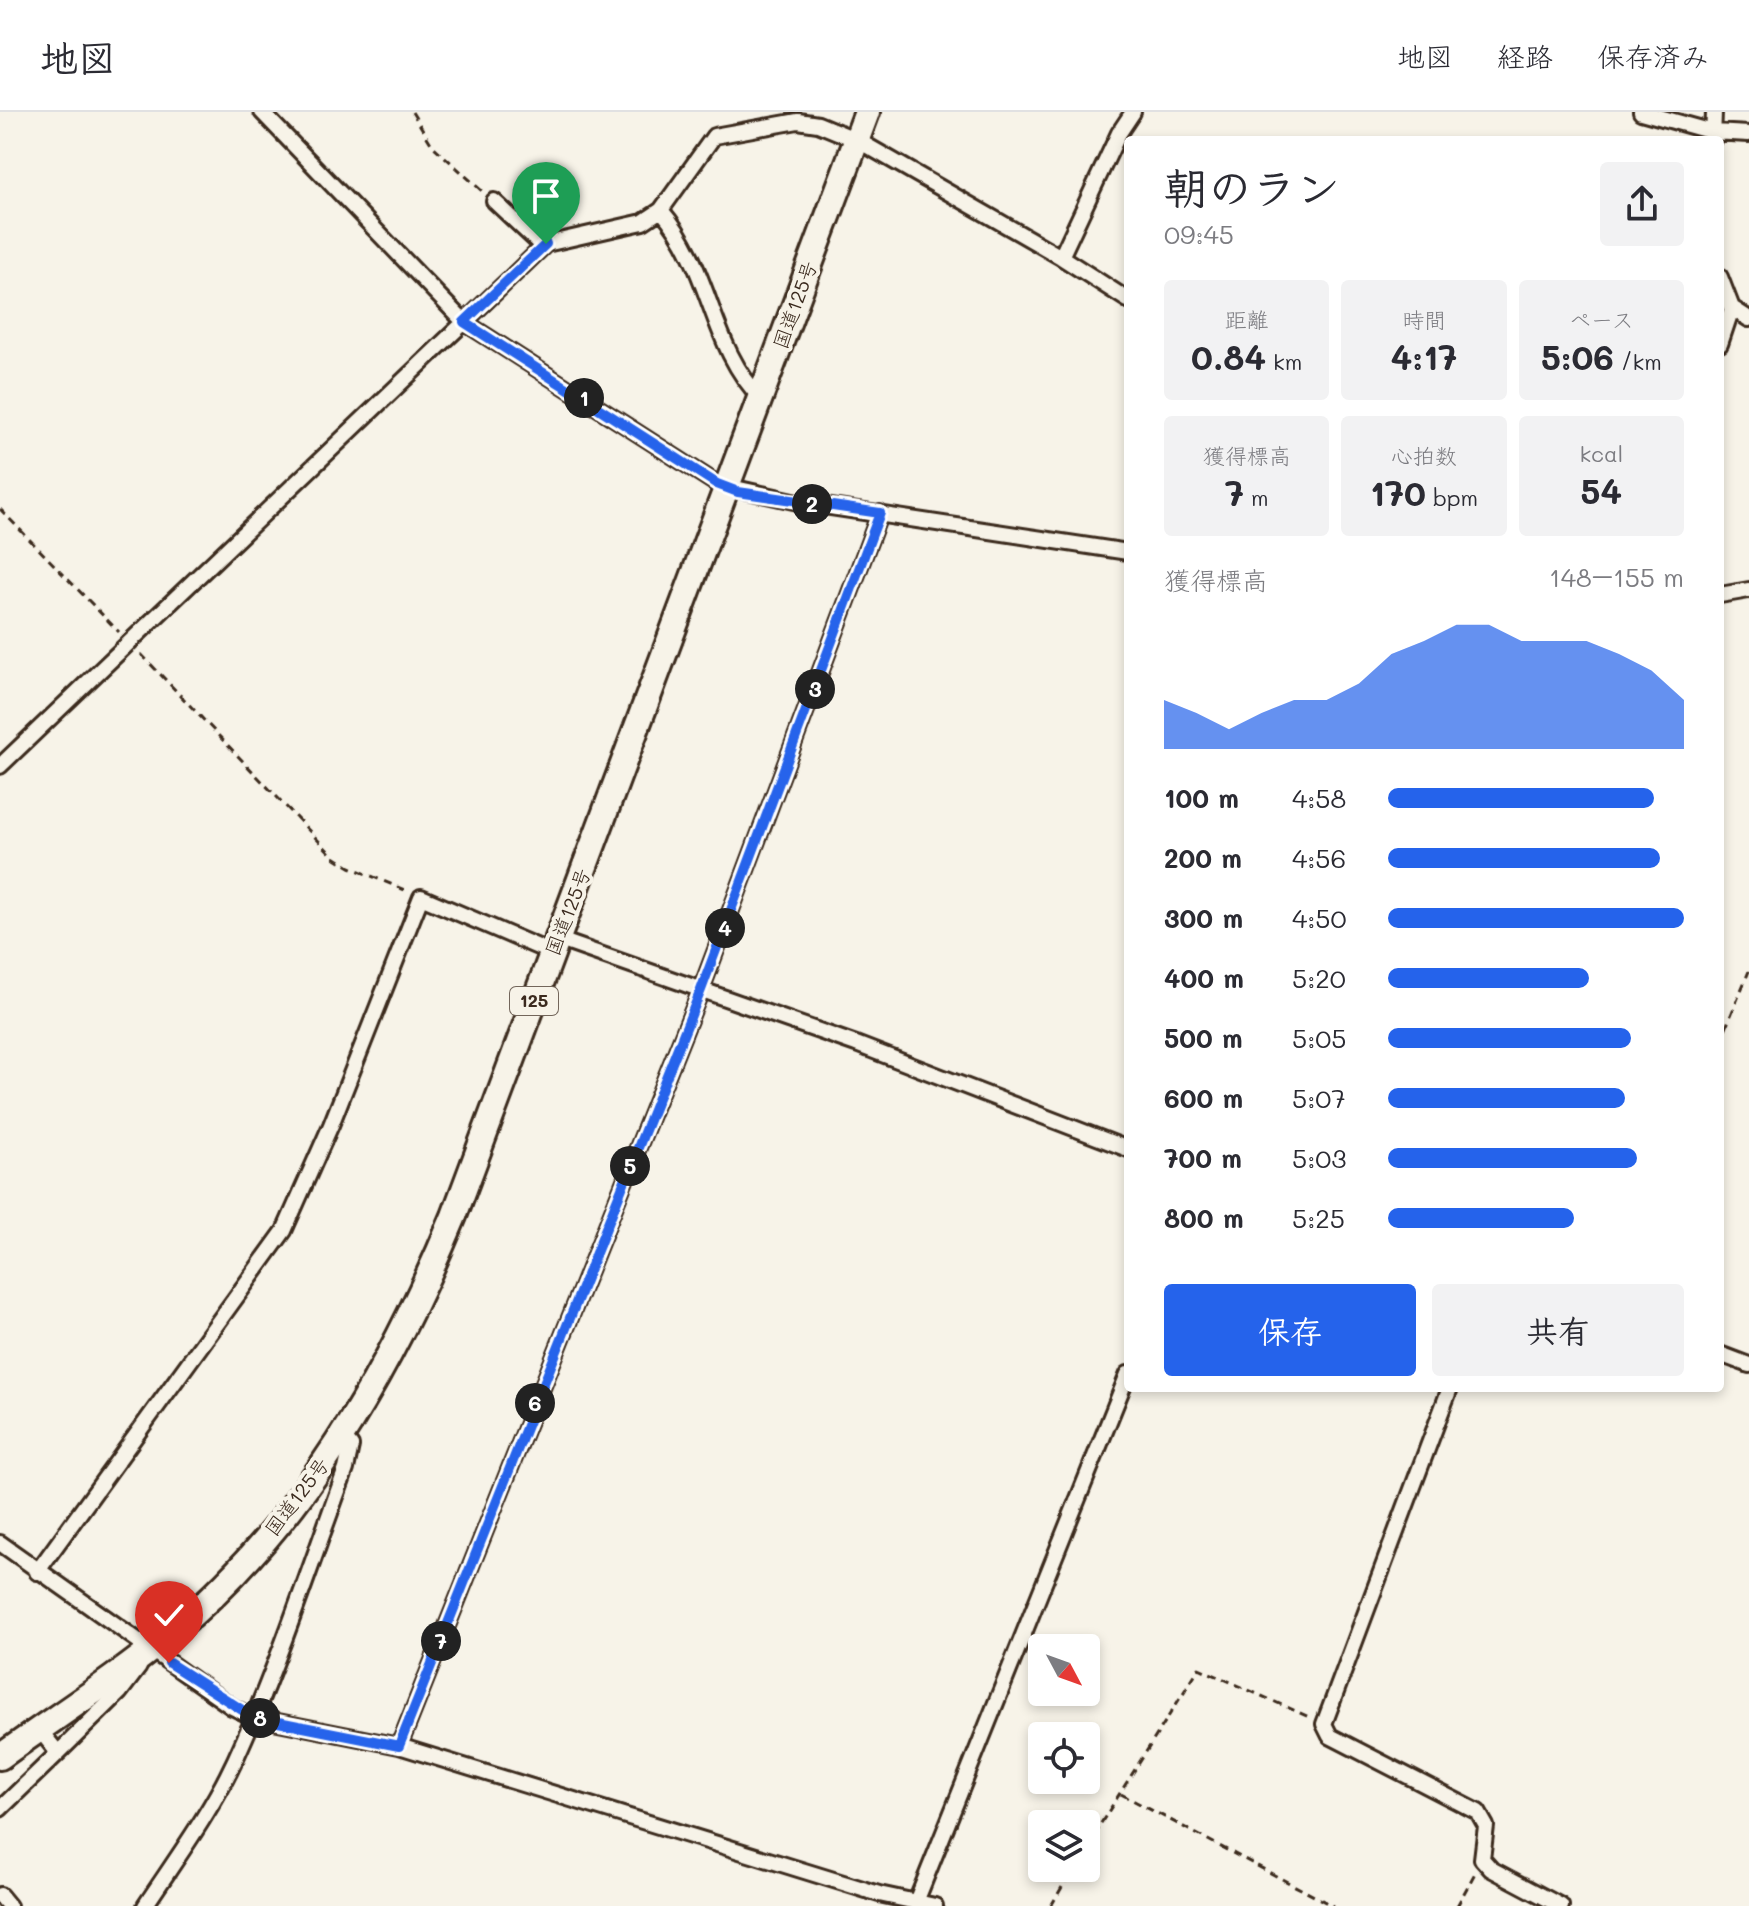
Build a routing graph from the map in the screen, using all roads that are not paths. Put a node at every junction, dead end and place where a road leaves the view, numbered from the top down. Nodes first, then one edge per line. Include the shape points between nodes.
1 (262, 112) edge
2 (867, 112) edge
3 (1133, 112) edge
4 (1641, 112) edge
5 (1714, 112) edge
6 (1749, 134) edge
7 (1713, 136) edge
8 (857, 140) junction
9 (494, 201) road end
10 (661, 210) junction
11 (543, 247) junction
12 (1061, 257) junction
13 (1724, 287) edge
14 (1124, 297) edge
15 (1732, 308) junction
16 (1749, 319) edge
17 (464, 322) junction
18 (1724, 332) edge
19 (761, 398) junction
20 (727, 489) junction
21 (880, 513) junction
22 (1124, 551) edge
23 (1749, 590) edge
24 (1724, 594) edge
25 (0, 766) edge
26 (555, 946) junction
27 (701, 990) junction
28 (1124, 1147) edge
29 (1724, 1356) edge
30 (1749, 1365) edge
31 (1124, 1384) edge
32 (1448, 1392) edge
33 (341, 1434) junction
34 (0, 1543) edge
35 (37, 1572) junction
36 (150, 1650) junction
37 (253, 1717) junction
38 (39, 1729) junction
39 (399, 1746) junction
40 (58, 1753) junction
41 (0, 1757) edge
42 (0, 1809) edge
43 (0, 1895) edge
44 (876, 1900) edge
45 (916, 1902) junction
46 (9, 1906) edge
47 (145, 1906) edge
48 (935, 1906) edge
49 (1561, 1906) edge

1 - 17 street
2 - 8 highway, 国道125号 / 125
3 - 12 street
4 - 7 street
5 - 7 street
6 - 7 street
8 - 10 street via 798,121 714,136
8 - 12 street
8 - 19 highway, 国道125号 / 125
9 - 11 street
10 - 11 street via 643,222
10 - 19 street via 698,266 735,369
11 - 17 street
12 - 14 street
13 - 15 street
15 - 16 street
15 - 18 street
17 - 20 street
17 - 25 street
19 - 20 highway, 国道125号 / 125
20 - 21 street
20 - 26 highway, 国道125号 / 125
21 - 22 street
21 - 27 street
23 - 24 street
26 - 27 street
26 - 33 highway, 国道125号 / 125 via 436,1258 391,1352
26 - 35 street via 421,897 284,1231
27 - 28 street
27 - 39 street
29 - 30 street
31 - 45 street
32 - 49 street via 1324,1724 1330,1736 1478,1812 1486,1826 1482,1859
33 - 36 highway, 国道125号 / 125 via 257,1549
33 - 37 street via 351,1446 346,1469
34 - 35 street
35 - 36 street
36 - 37 street
36 - 38 highway, 国道125号 / 125
36 - 40 street via 120,1692
37 - 39 street
37 - 47 street via 200,1822
38 - 40 street
38 - 41 highway, 国道125号 / 125
39 - 44 street
40 - 42 street
43 - 46 street
44 - 45 street
45 - 48 street

